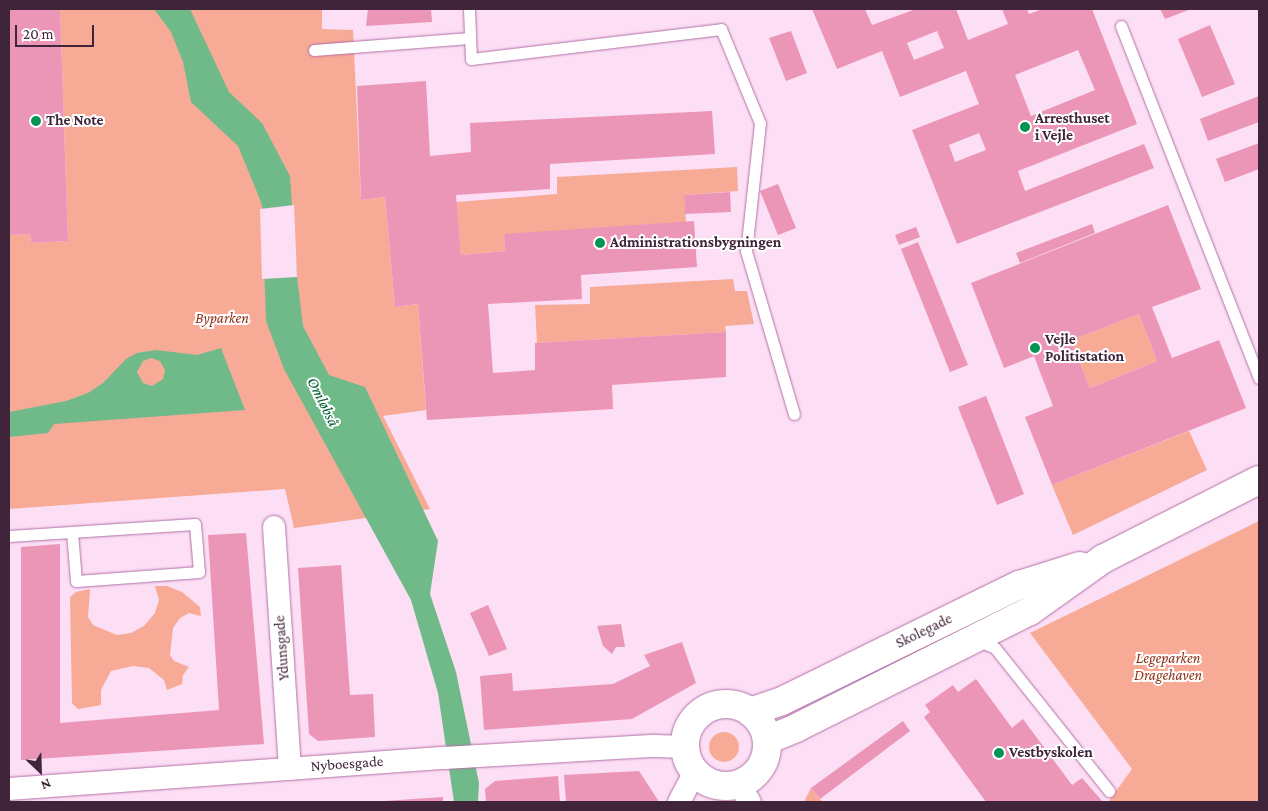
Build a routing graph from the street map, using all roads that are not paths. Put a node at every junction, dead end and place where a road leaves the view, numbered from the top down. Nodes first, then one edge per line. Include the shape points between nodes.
1 (469, 9) edge
2 (1121, 26) dead end
3 (470, 38) junction
4 (314, 50) dead end
5 (1259, 378) edge
6 (794, 414) dead end
7 (1259, 480) edge
8 (274, 527) dead end
9 (72, 532) junction
10 (9, 536) edge
11 (1103, 559) junction
12 (974, 639) junction
13 (750, 712) junction
14 (767, 740) junction
15 (685, 747) junction
16 (290, 768) junction
17 (695, 772) junction
18 (9, 789) edge
19 (1109, 791) dead end
20 (745, 793) edge
21 (679, 802) edge

1 - 3 lane
2 - 5 lane
3 - 4 lane
3 - 6 lane via 471,59 720,29 760,123 746,251
7 - 11 street, Skolegade
8 - 16 street, Ydunsgade
9 - 9 lane via 195,524 199,572 76,580
9 - 10 lane
11 - 12 street, Skolegade via 1030,611
11 - 13 street, Skolegade via 1019,585 782,701
12 - 14 street, Skolegade
12 - 19 lane via 995,648
13 - 14 street via 762,725
13 - 15 street via 726,704 712,707 698,716 688,730
14 - 20 street via 767,754 760,769 750,779
15 - 16 street, Nyboesgade via 655,746
15 - 17 street
16 - 18 street, Nyboesgade
17 - 20 street via 704,780
17 - 21 street

